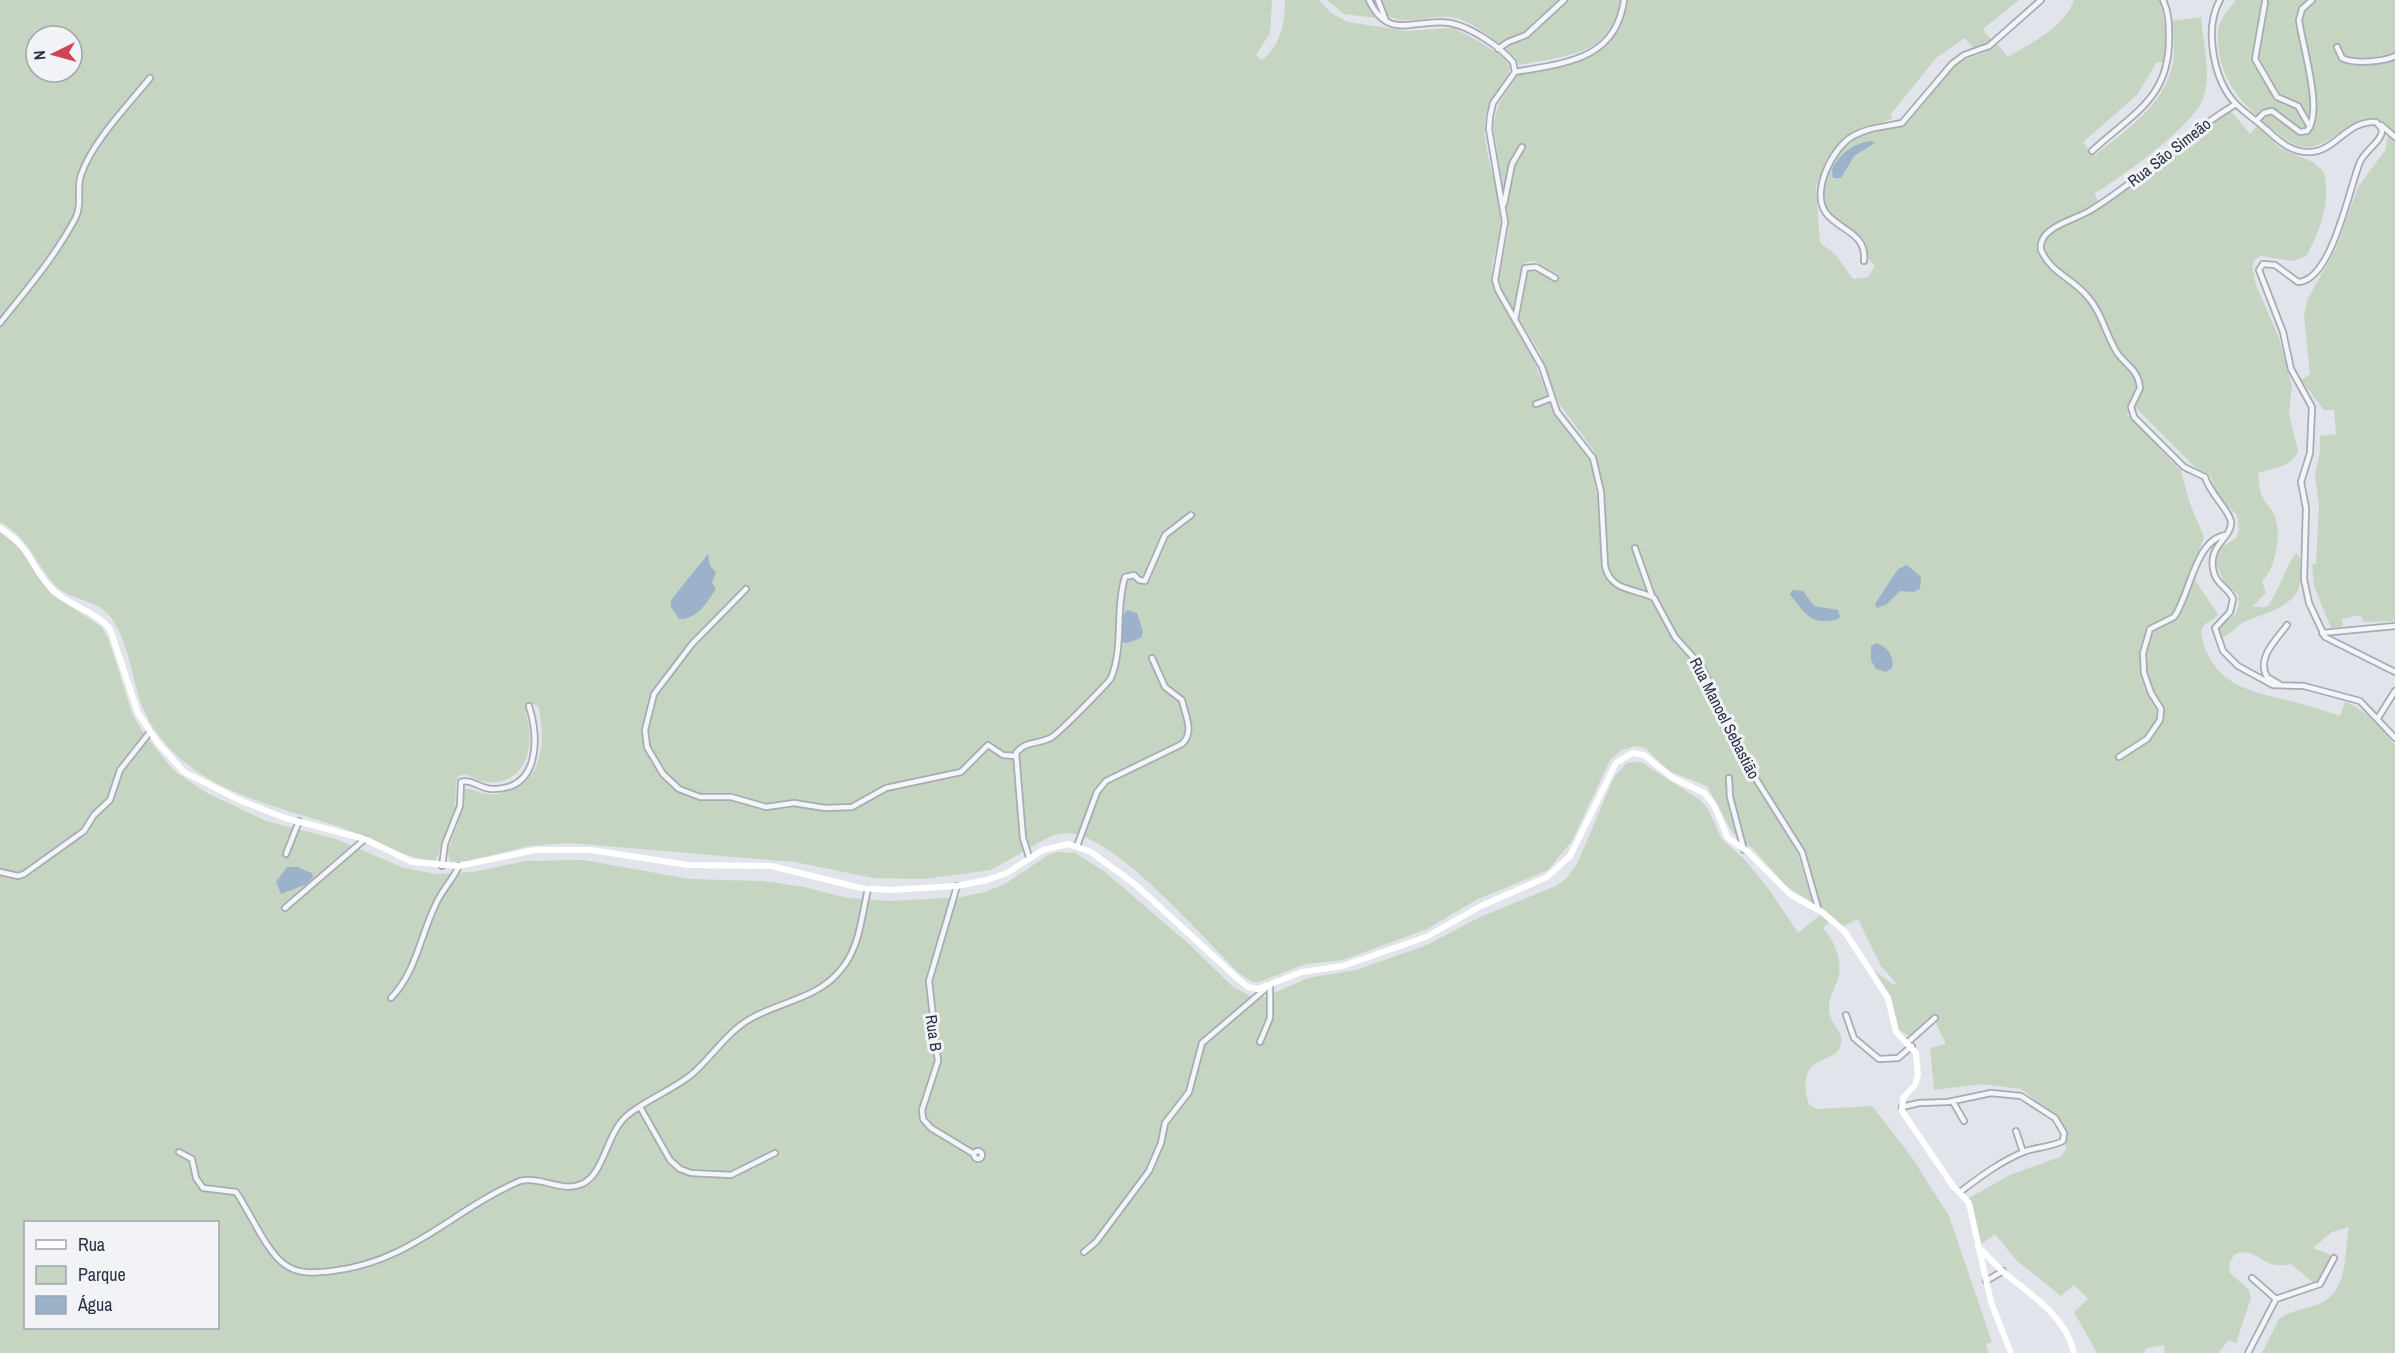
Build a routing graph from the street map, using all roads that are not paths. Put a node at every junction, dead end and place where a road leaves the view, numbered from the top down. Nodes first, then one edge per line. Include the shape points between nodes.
1 (1369, 0) edge
2 (1378, 0) edge
3 (1564, 0) edge
4 (1624, 0) edge
5 (2042, 0) edge
6 (2163, 0) edge
7 (2220, 0) edge
8 (2312, 0) edge
9 (2265, 2) dead end
10 (1387, 23) junction
11 (2337, 47) dead end
12 (1497, 49) junction
13 (2395, 56) edge
14 (1515, 72) junction
15 (150, 78) dead end
16 (2236, 104) junction
17 (2256, 121) junction
18 (2381, 125) junction
19 (2310, 127) junction
20 (2395, 137) edge
21 (1522, 147) dead end
22 (2092, 151) dead end
23 (1504, 207) junction
24 (1864, 261) dead end
25 (1555, 279) dead end
26 (1515, 320) junction
27 (0, 323) edge
28 (1552, 398) junction
29 (1536, 404) dead end
30 (1191, 514) dead end
31 (0, 528) edge
32 (2226, 535) junction
33 (1635, 548) dead end
34 (746, 590) dead end
35 (1653, 597) junction
36 (2287, 625) dead end
37 (2395, 626) edge
38 (2322, 633) junction
39 (1152, 658) dead end
40 (2395, 672) edge
41 (2288, 686) junction
42 (2395, 692) edge
43 (529, 706) dead end
44 (2378, 718) junction
45 (150, 732) junction
46 (2395, 738) edge
47 (1015, 756) junction
48 (2119, 756) dead end
49 (1729, 778) dead end
50 (299, 821) junction
51 (365, 839) junction
52 (1077, 846) junction
53 (1744, 849) junction
54 (286, 854) dead end
55 (1029, 858) junction
56 (442, 866) junction
57 (459, 866) junction
58 (0, 872) edge
59 (957, 886) junction
60 (868, 889) junction
61 (285, 908) dead end
62 (1820, 910) junction
63 (1270, 985) junction
64 (391, 998) dead end
65 (1846, 1015) dead end
66 (1935, 1018) dead end
67 (1260, 1042) dead end
68 (1910, 1044) junction
69 (1953, 1102) junction
70 (640, 1107) junction
71 (1902, 1107) junction
72 (1964, 1121) dead end
73 (2016, 1131) dead end
74 (179, 1152) dead end
75 (2023, 1152) junction
76 (775, 1153) dead end
77 (974, 1154) dead end
78 (1960, 1192) junction
79 (1978, 1247) junction
80 (1084, 1252) dead end
81 (2334, 1258) dead end
82 (2002, 1271) junction
83 (2252, 1278) dead end
84 (1986, 1281) junction
85 (2276, 1299) junction
86 (2009, 1351) edge
87 (2074, 1353) edge
88 (2248, 1353) edge

1 - 10 street
2 - 10 street
3 - 12 street via 1526,35
4 - 14 street via 1618,23 1597,51
5 - 24 street via 1989,46 1952,64 1902,123 1877,126 1853,136 1835,156 1821,183 1822,205 1828,216 1860,240
6 - 22 street via 2169,30 2165,76 2149,99
7 - 16 street via 2212,17 2212,41 2220,74
8 - 19 street via 2302,9 2299,20 2313,99
9 - 19 street via 2255,59 2275,94 2298,106
10 - 12 street via 1414,27 1452,24
11 - 13 street via 2342,58 2353,62 2385,61
12 - 14 street via 1513,62
14 - 23 street via 1493,103 1490,116
15 - 27 street via 86,165 79,182 80,209 63,240
16 - 17 street
16 - 32 street, Rua São Simeão via 2206,121 2086,214 2050,231 2040,246 2056,272 2087,295 2117,353 2135,370 2140,388 2131,407 2134,417 2189,470 2204,476 2212,495 2231,518
17 - 18 street via 2292,149 2313,153 2359,125
17 - 19 street via 2272,111 2300,132
18 - 20 street
18 - 38 street via 2382,136 2361,159 2333,242 2313,275 2298,282 2273,264 2263,264 2259,270 2283,332 2290,369 2312,407 2310,453 2301,482 2306,508 2304,574 2309,603
21 - 23 street via 1512,164
23 - 26 street via 1495,280
25 - 26 street via 1536,267 1525,268
26 - 28 street via 1542,367
28 - 29 street
28 - 35 street via 1557,412 1587,447 1597,469 1608,576 1619,586
30 - 47 street via 1166,535 1145,581 1132,574 1125,577 1116,656 1108,683 1055,735 1027,743
31 - 45 street via 26,549 57,594 100,618 110,629 132,696
32 - 41 street via 2216,548 2212,567 2217,580 2231,594 2233,605 2216,625 2216,637 2232,662 2269,684
32 - 48 street via 2214,538 2206,548 2174,617 2149,631 2144,673 2161,709 2161,718 2147,739
33 - 35 street, Rua Manoel Sebastião
34 - 47 street via 692,644 654,694 645,730 647,747 663,774 679,789 694,796 731,797 766,807 794,803 843,808 861,804 886,788 961,772 988,745 1003,755
35 - 62 street, Rua Manoel Sebastião via 1676,638 1702,667 1744,760 1802,852
36 - 41 street via 2267,651 2264,670 2269,679
37 - 38 street
38 - 40 street
39 - 52 street via 1165,687 1182,698 1189,730 1185,742 1113,776 1101,786
41 - 44 street via 2304,686 2357,700
42 - 44 street
43 - 56 street via 534,732 530,769 521,779 501,788 461,782 460,807 445,844
44 - 46 street
45 - 50 street via 190,777
45 - 58 street via 120,770 110,800 75,839 24,874
47 - 55 street via 1023,837
49 - 53 street
50 - 51 street
50 - 54 street
51 - 56 street via 412,862
51 - 61 street
52 - 55 street via 1054,845
52 - 63 street via 1136,885 1244,983 1258,989
53 - 62 street via 1785,890
53 - 63 street via 1724,834 1714,805 1704,793 1673,778 1644,755 1632,753 1616,763 1570,856 1547,877 1481,906 1416,942 1343,966 1302,972
55 - 59 street via 998,877
56 - 57 street
57 - 60 street via 535,850 581,849 688,865 771,866
57 - 64 street via 434,906 419,950
59 - 60 street
59 - 77 street, Rua B via 929,981 938,1060 922,1110 923,1119 931,1128
60 - 70 street via 856,944 836,976 815,991 750,1018 683,1081
62 - 68 street via 1848,936 1888,998 1894,1030
63 - 67 street via 1270,1018
63 - 80 street via 1202,1042 1189,1092 1165,1123 1149,1171 1096,1242
65 - 68 street via 1854,1038 1879,1059 1896,1059
66 - 68 street
68 - 71 street via 1917,1058 1918,1075 1903,1098
69 - 71 street
69 - 72 street
69 - 75 street via 1999,1093 2025,1097 2055,1118 2064,1133 2063,1140
70 - 74 street via 614,1130 595,1172 583,1184 520,1181 414,1245 376,1263 320,1273 301,1272 279,1260 236,1192 203,1188 192,1159
70 - 76 street via 670,1160 691,1173 731,1175
71 - 78 street via 1904,1116
73 - 75 street
75 - 78 street
78 - 79 street via 1969,1204
79 - 82 street
79 - 84 street
81 - 85 street via 2320,1284
82 - 84 street
82 - 87 street via 2042,1301 2067,1335
83 - 85 street
84 - 86 street
85 - 88 street

